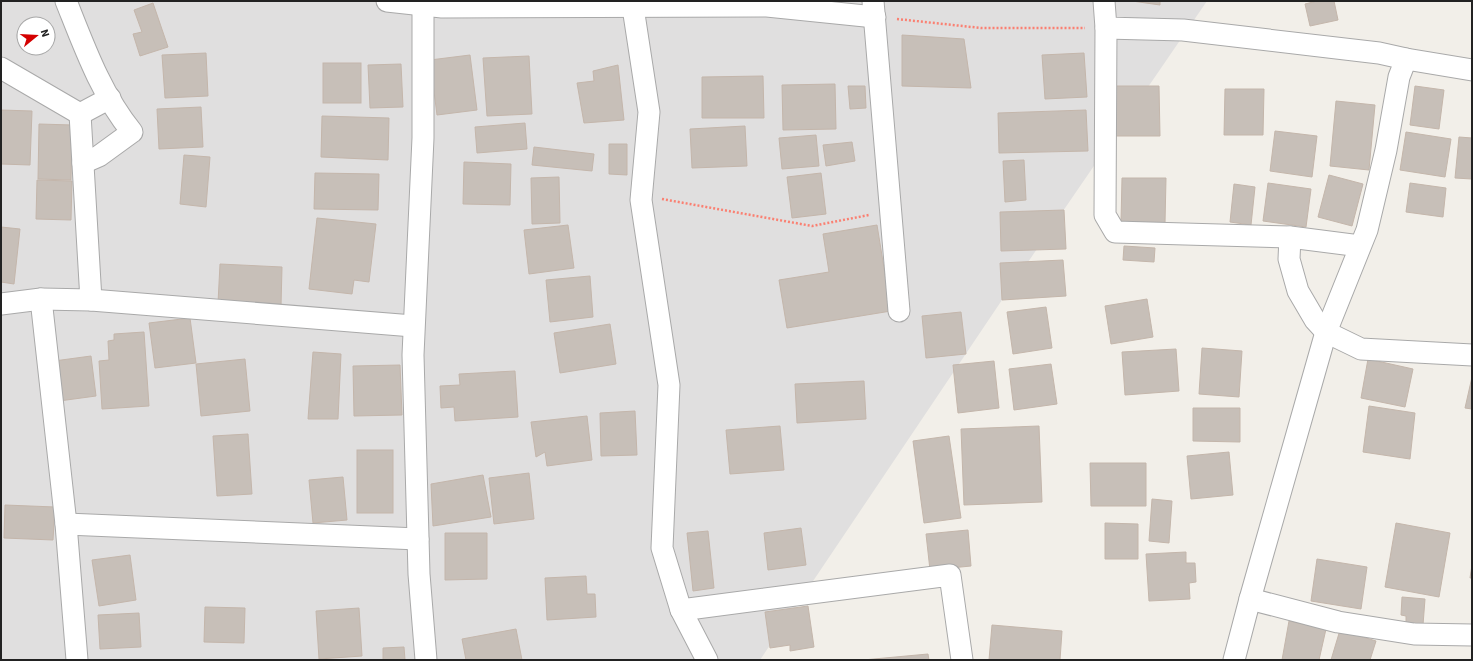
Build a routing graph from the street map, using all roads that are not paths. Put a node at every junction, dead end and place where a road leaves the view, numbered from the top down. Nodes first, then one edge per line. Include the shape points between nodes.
1 (66, 1) edge
2 (387, 1) edge
3 (1104, 1) edge
4 (632, 3) edge
5 (423, 5) junction
6 (874, 9) edge
7 (1106, 28) junction
8 (1406, 59) junction
9 (1, 68) edge
10 (1472, 70) edge
11 (110, 98) junction
12 (80, 114) junction
13 (83, 163) junction
14 (1290, 237) junction
15 (1360, 246) junction
16 (41, 299) junction
17 (91, 300) junction
18 (1, 304) edge
19 (899, 311) dead end
20 (413, 326) junction
21 (1326, 332) junction
22 (1472, 355) edge
23 (66, 524) junction
24 (418, 539) junction
25 (1250, 598) junction
26 (681, 610) junction
27 (1472, 635) edge
28 (77, 660) edge
29 (426, 660) edge
30 (707, 660) edge
31 (962, 660) edge
32 (1234, 660) edge

1 - 11 street via 89,60
2 - 5 street
3 - 7 street
4 - 5 street via 442,7
4 - 6 street
4 - 26 street via 649,112 641,200 669,385 662,548
5 - 20 street via 422,138 418,265
6 - 19 street
7 - 8 street via 1183,30 1379,53
7 - 14 street via 1105,215 1115,232
8 - 10 street
8 - 15 street via 1399,77 1386,150 1367,230
9 - 12 street
11 - 12 street
11 - 13 street via 117,114 132,132 105,152
12 - 13 street
13 - 17 street
14 - 15 street
14 - 21 street via 1289,259 1298,291 1315,320
15 - 21 street
16 - 17 street
16 - 18 street
16 - 23 street
17 - 20 street
20 - 24 street
21 - 22 street via 1361,349
21 - 25 street
23 - 24 street
23 - 28 street
24 - 29 street
25 - 27 street via 1338,622 1414,634
25 - 32 street
26 - 30 street
26 - 31 street via 950,575

